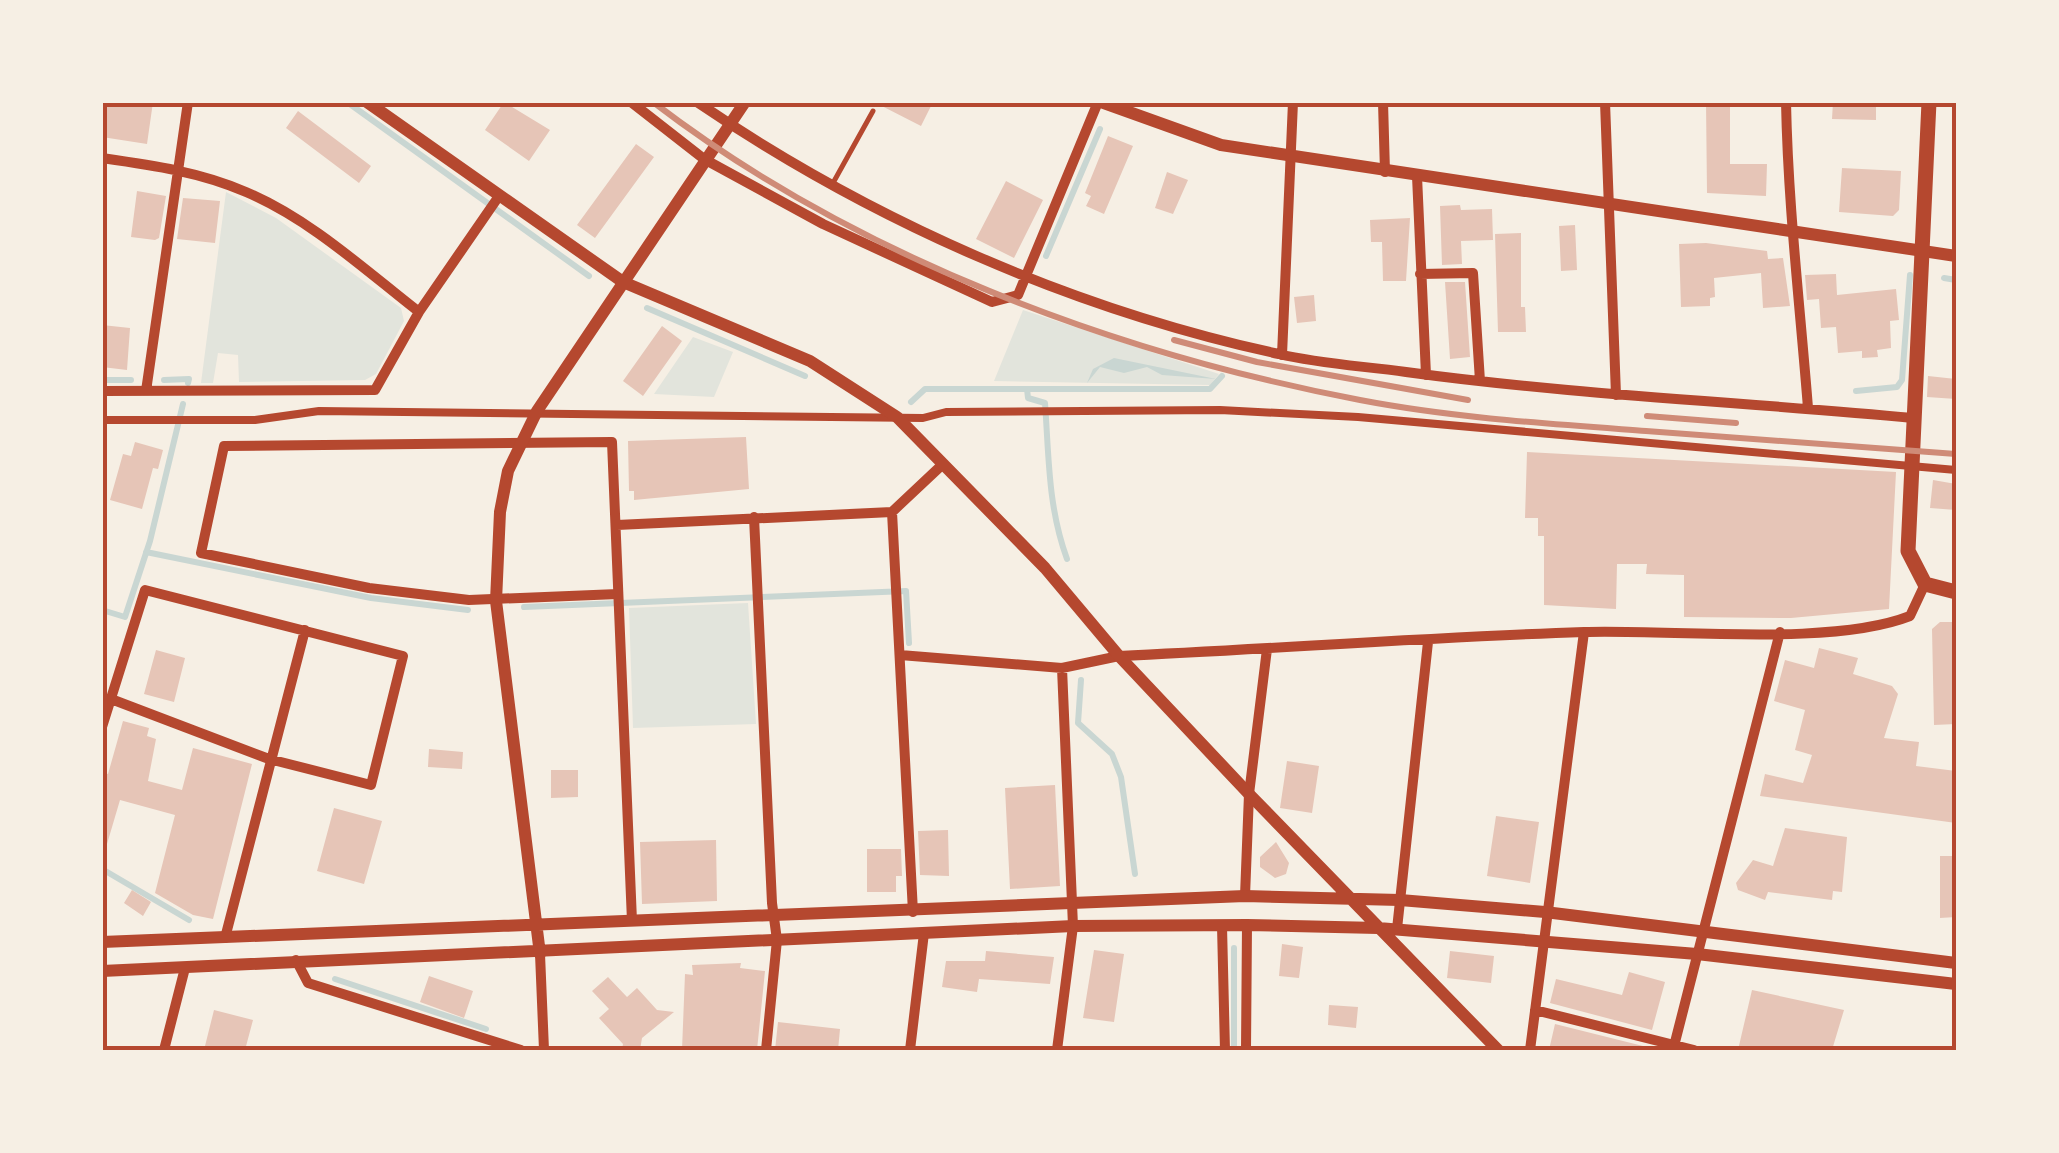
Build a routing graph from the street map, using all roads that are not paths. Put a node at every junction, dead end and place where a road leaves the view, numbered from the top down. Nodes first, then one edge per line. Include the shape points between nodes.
1 (188, 102) edge
2 (367, 102) edge
3 (631, 102) edge
4 (697, 102) edge
5 (745, 102) edge
6 (1100, 102) edge
7 (1292, 102) edge
8 (1383, 102) edge
9 (1605, 102) edge
10 (1786, 102) edge
11 (1929, 102) edge
12 (873, 111) dead end
13 (730, 124) junction
14 (102, 158) edge
15 (1291, 158) junction
16 (704, 160) junction
17 (177, 169) junction
18 (1385, 172) junction
19 (1417, 176) junction
20 (833, 183) junction
21 (494, 203) junction
22 (1607, 205) junction
23 (1792, 230) junction
24 (1922, 252) junction
25 (1956, 256) edge
26 (1420, 274) junction
27 (1024, 278) junction
28 (623, 282) junction
29 (419, 312) junction
30 (1282, 355) junction
31 (1426, 375) junction
32 (1480, 382) junction
33 (146, 390) junction
34 (102, 391) edge
35 (1616, 395) junction
36 (1808, 408) junction
37 (536, 411) junction
38 (897, 418) junction
39 (1912, 418) junction
40 (102, 420) edge
41 (521, 441) junction
42 (943, 464) junction
43 (1911, 467) junction
44 (1956, 470) edge
45 (892, 512) junction
46 (754, 517) junction
47 (617, 525) junction
48 (1925, 584) junction
49 (1956, 592) edge
50 (496, 601) junction
51 (619, 601) junction
52 (305, 630) junction
53 (1584, 632) junction
54 (1780, 632) junction
55 (1428, 642) junction
56 (1267, 649) junction
57 (900, 655) junction
58 (1119, 656) junction
59 (1062, 668) junction
60 (111, 699) junction
61 (102, 727) edge
62 (269, 759) junction
63 (1249, 794) junction
64 (1245, 896) junction
65 (1352, 899) junction
66 (1400, 900) junction
67 (1073, 904) junction
68 (913, 912) junction
69 (1546, 912) junction
70 (772, 914) junction
71 (632, 920) junction
72 (538, 922) junction
73 (1247, 925) junction
74 (1073, 926) junction
75 (1222, 926) junction
76 (1378, 928) junction
77 (1397, 929) junction
78 (924, 933) junction
79 (1702, 934) junction
80 (224, 938) junction
81 (778, 940) junction
82 (102, 942) edge
83 (1544, 942) junction
84 (540, 954) junction
85 (1697, 954) junction
86 (296, 960) junction
87 (1956, 963) edge
88 (186, 968) junction
89 (102, 971) edge
90 (1956, 984) edge
91 (1535, 1010) junction
92 (1674, 1048) edge
93 (164, 1050) edge
94 (520, 1050) edge
95 (544, 1050) edge
96 (766, 1050) edge
97 (910, 1050) edge
98 (1057, 1050) edge
99 (1225, 1050) edge
100 (1246, 1050) edge
101 (1498, 1050) edge
102 (1530, 1050) edge
103 (1694, 1050) edge

1 - 17 street
2 - 21 street
3 - 16 street
4 - 13 street
5 - 13 street
6 - 15 street via 1221,145
6 - 27 street
7 - 15 street
8 - 18 street
9 - 22 street
10 - 23 street
11 - 24 main road
12 - 20 lane
13 - 16 street
13 - 20 street
14 - 17 street
15 - 18 street
15 - 30 street
16 - 27 street via 888,257 992,302 1018,295
16 - 28 street
17 - 29 street via 247,192 302,223
17 - 33 street
18 - 19 street
19 - 22 street
19 - 26 street
20 - 27 street
21 - 28 street
21 - 29 street
22 - 23 street
22 - 35 street
23 - 24 street
23 - 36 street
24 - 25 street
24 - 39 main road
26 - 31 street
26 - 32 street via 1473,273
27 - 30 street via 1160,325
28 - 37 street
28 - 38 street via 810,361
29 - 33 street via 375,390
30 - 31 street
31 - 32 street
32 - 35 street
33 - 34 street
35 - 36 street
36 - 39 street
37 - 38 street
37 - 40 street
37 - 41 street
38 - 42 street
38 - 43 street via 1220,410
39 - 43 main road
41 - 47 street via 612,442
41 - 50 street via 500,512
41 - 50 street via 224,446 200,553 369,588
42 - 45 street
42 - 58 street
43 - 44 street
43 - 48 main road via 1908,552
45 - 46 street
45 - 57 street
46 - 47 street
46 - 70 street
47 - 51 street
48 - 49 main road
48 - 54 street via 1910,616 1891,623
50 - 51 street
50 - 72 street
51 - 71 street
52 - 60 street via 145,590
52 - 62 street
52 - 62 street via 404,656 371,785
53 - 54 street
53 - 55 street
53 - 69 street
54 - 79 street
55 - 56 street
55 - 66 street
56 - 58 street
56 - 63 street
57 - 59 street
57 - 68 street
58 - 59 street
58 - 63 street
59 - 67 street
60 - 61 street
60 - 62 street
62 - 80 street
63 - 64 street
63 - 65 street
64 - 65 street
64 - 67 street
65 - 66 street
65 - 76 street
66 - 69 street
66 - 77 street
67 - 68 street
67 - 74 street
68 - 70 street
69 - 79 street
69 - 83 street
70 - 71 street
70 - 81 street
71 - 72 street
72 - 80 street
72 - 84 street
73 - 75 street
73 - 76 street
73 - 100 street
74 - 75 street
74 - 78 street
74 - 98 street
75 - 99 street
76 - 77 street
76 - 101 street
77 - 83 street
78 - 81 street
78 - 97 street
79 - 85 street
79 - 87 street
80 - 82 street
81 - 84 street
81 - 96 street
83 - 85 street
83 - 91 street
84 - 86 street
84 - 95 street
85 - 90 street
85 - 92 street
86 - 88 street
86 - 94 street via 308,984
88 - 89 street
88 - 93 street
91 - 92 street
91 - 102 street
92 - 103 street

